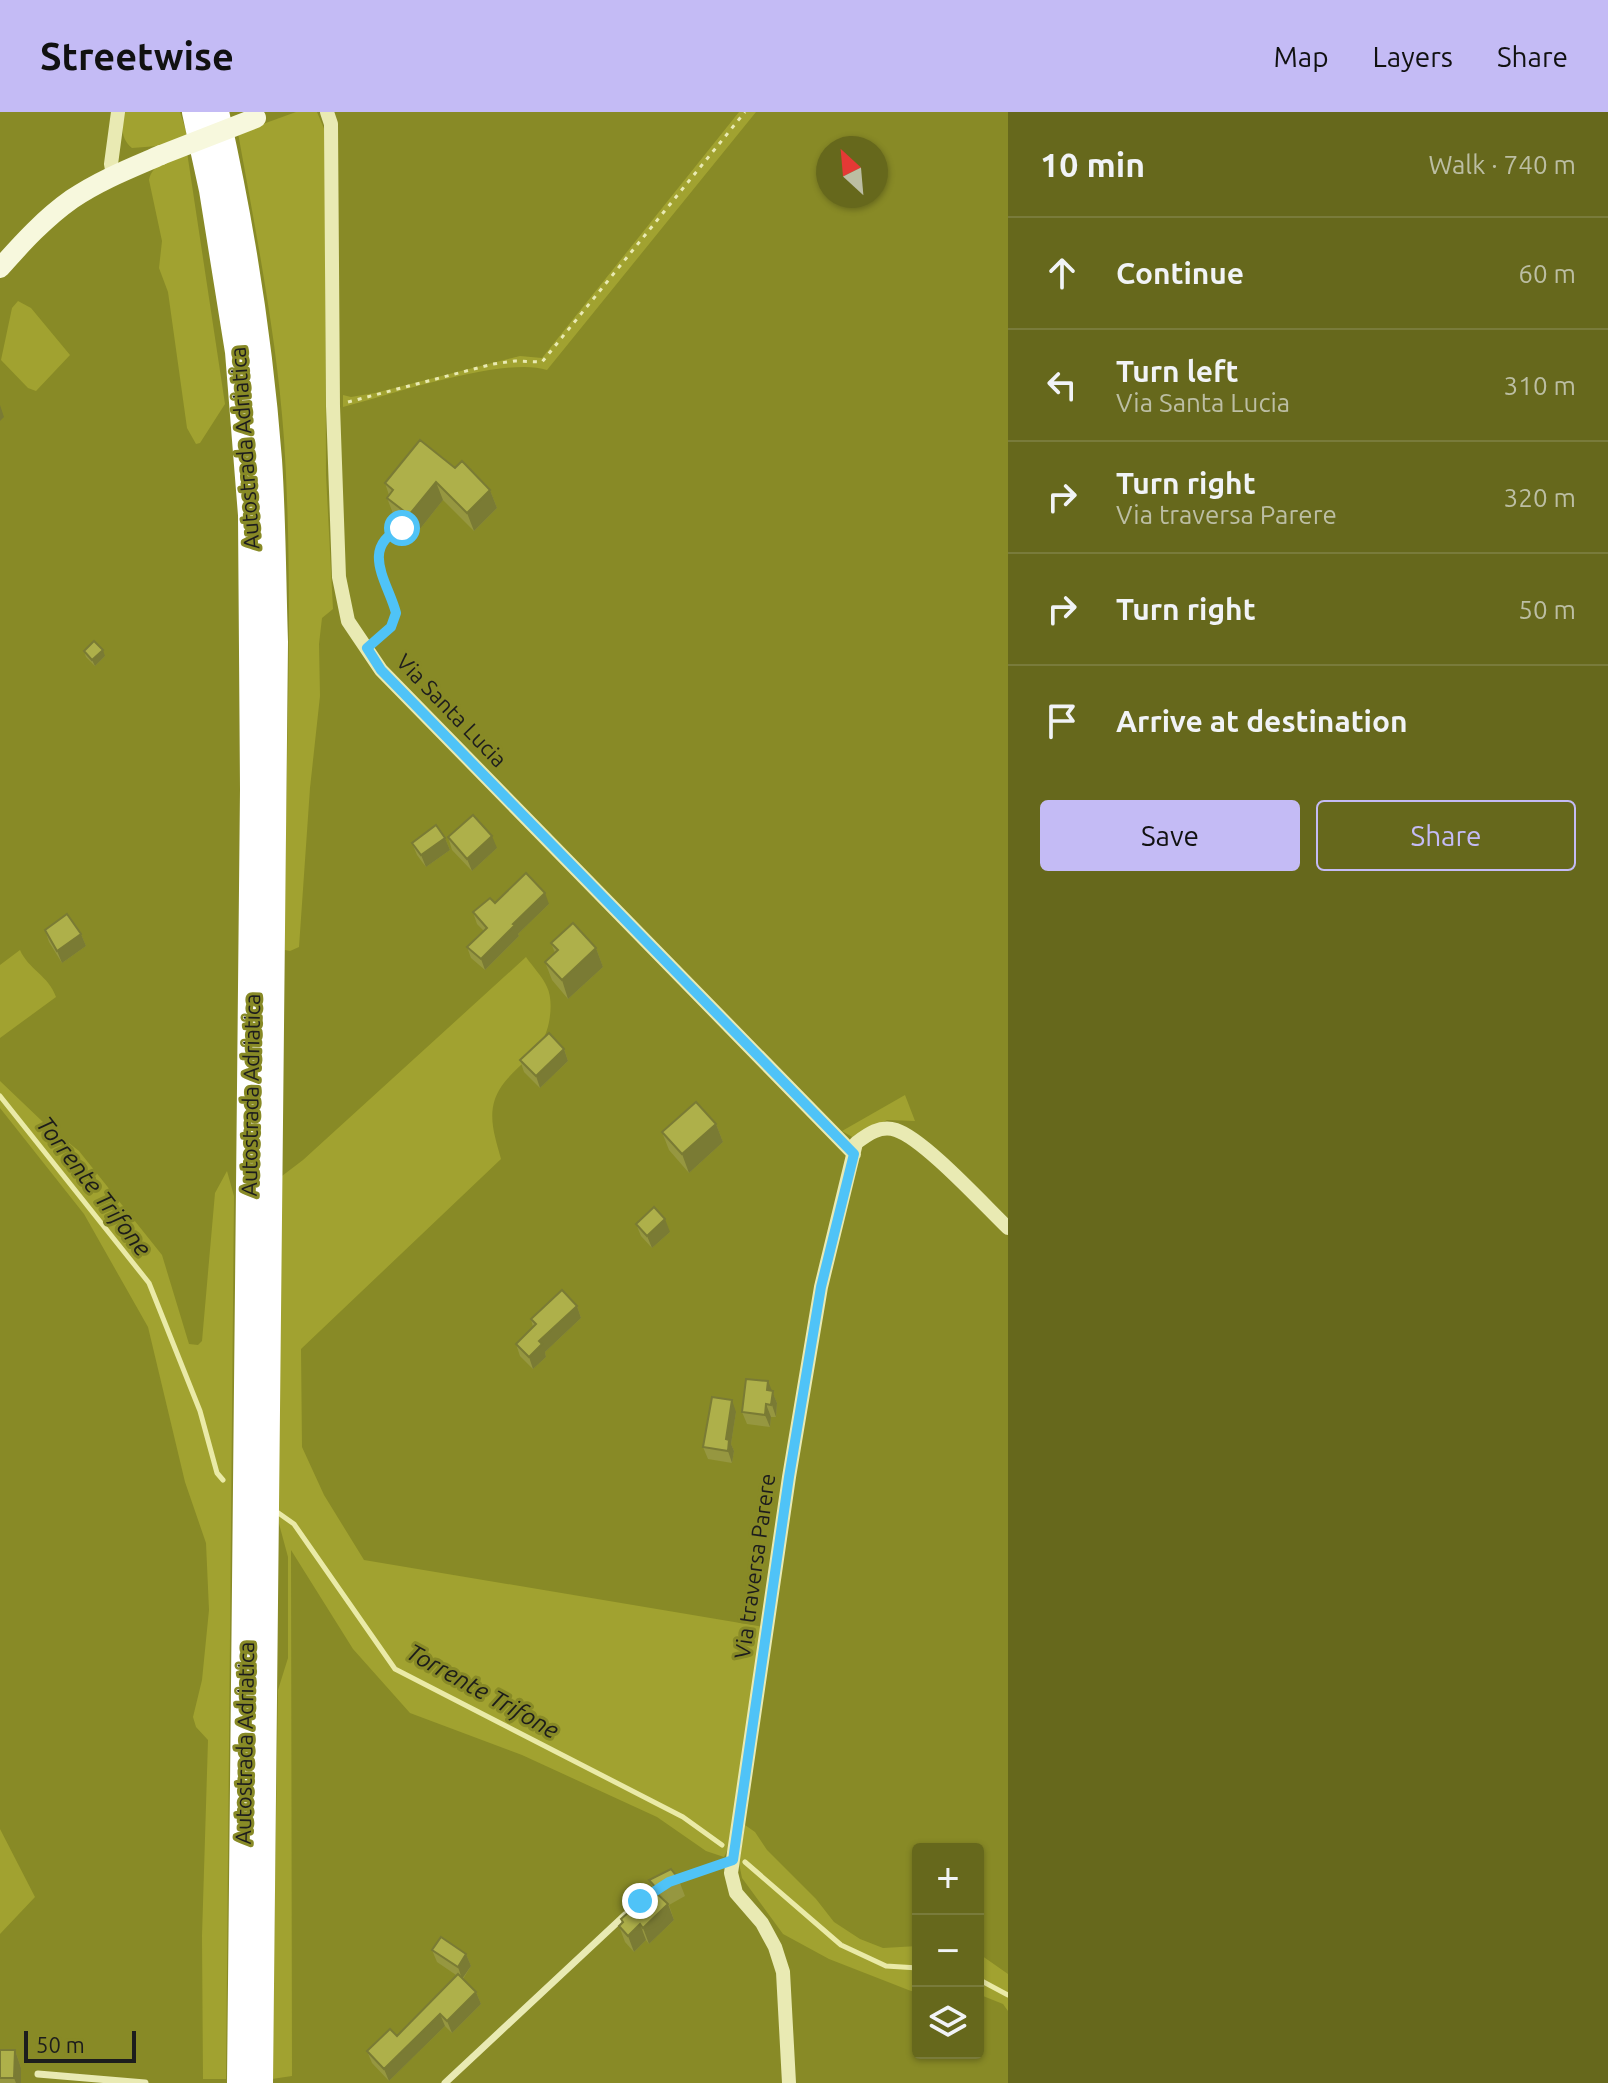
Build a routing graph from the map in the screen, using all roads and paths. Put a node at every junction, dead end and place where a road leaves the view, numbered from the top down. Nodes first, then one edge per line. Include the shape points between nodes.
1 (118, 112) edge
2 (195, 112) edge
3 (216, 112) edge
4 (327, 112) edge
5 (745, 112) edge
6 (263, 115) edge
7 (113, 175) junction
8 (0, 268) edge
9 (333, 406) junction
10 (402, 528) dead end
11 (367, 648) junction
12 (854, 1154) junction
13 (1008, 1228) edge
14 (733, 1860) junction
15 (659, 1888) edge
16 (629, 1912) edge
17 (38, 2074) dead end
18 (145, 2083) edge
19 (240, 2083) edge
20 (260, 2083) edge
21 (445, 2083) edge
22 (789, 2083) edge

1 - 7 street
2 - 19 highway, Autostrada Adriatica via 238,352 252,530
3 - 20 highway, Autostrada Adriatica via 261,374 274,612
4 - 9 street, Via Santa Lucia
5 - 9 path via 542,362 493,364
6 - 7 main road, bridge
7 - 8 main road via 33,231
9 - 11 street, Via Santa Lucia via 339,577 348,621
10 - 11 path via 384,541 379,556 394,621
11 - 12 street, Via Santa Lucia via 381,670
12 - 13 street via 856,1143 873,1130 894,1129 922,1146
12 - 14 street, Via traversa Parere via 818,1302
14 - 15 lane
14 - 22 street, Via traversa Parere via 736,1893 762,1923 783,1972
16 - 21 lane
17 - 18 lane

